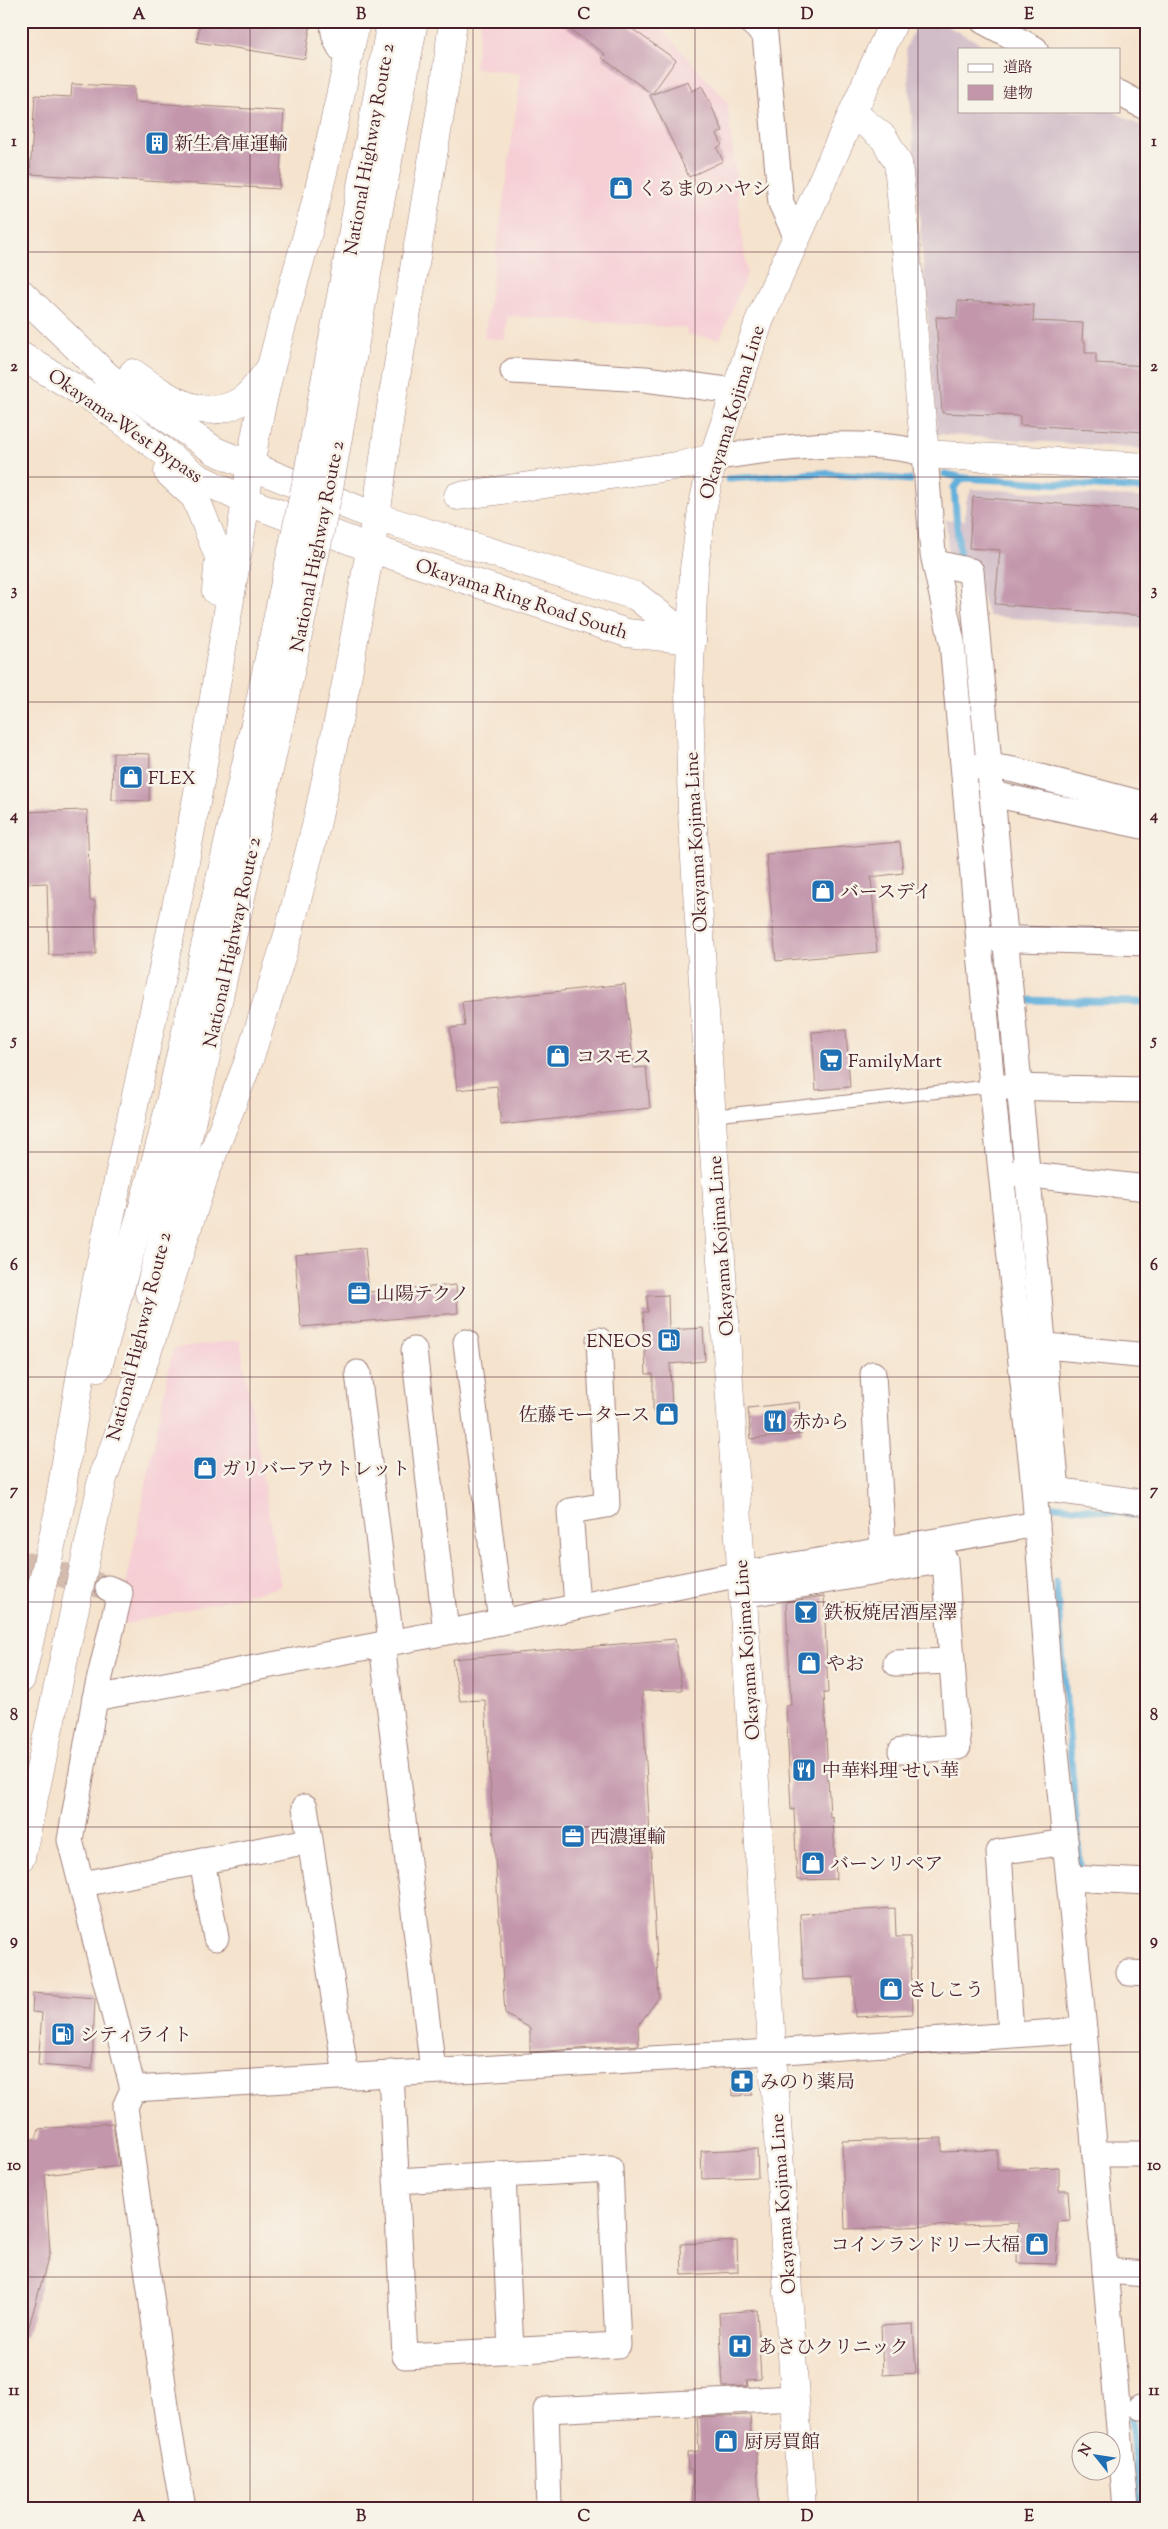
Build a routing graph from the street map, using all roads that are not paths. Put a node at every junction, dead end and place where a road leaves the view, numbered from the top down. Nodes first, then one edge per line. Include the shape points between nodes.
1 (334, 21) edge
2 (356, 21) edge
3 (391, 21) edge
4 (414, 21) edge
5 (452, 21) edge
6 (750, 21) edge
7 (894, 21) edge
8 (983, 21) edge
9 (1033, 48) edge
10 (348, 60) junction
11 (1120, 94) edge
12 (1147, 108) edge
13 (853, 113) junction
14 (796, 236) junction
15 (360, 255) junction
16 (21, 292) edge
17 (21, 356) edge
18 (271, 368) junction
19 (513, 371) dead end
20 (734, 391) junction
21 (95, 400) junction
22 (925, 454) junction
23 (713, 458) junction
24 (249, 467) junction
25 (1147, 467) edge
26 (458, 496) dead end
27 (246, 500) junction
28 (376, 517) junction
29 (370, 548) junction
30 (951, 566) junction
31 (692, 640) junction
32 (268, 717) junction
33 (976, 767) junction
34 (202, 771) junction
35 (992, 794) junction
36 (1147, 805) edge
37 (1147, 827) edge
38 (993, 938) junction
39 (1147, 943) edge
40 (1007, 1087) junction
41 (1147, 1090) edge
42 (712, 1116) junction
43 (1015, 1173) junction
44 (1147, 1188) edge
45 (599, 1340) dead end
46 (466, 1342) dead end
47 (1031, 1344) junction
48 (414, 1350) dead end
49 (1147, 1356) edge
50 (358, 1373) dead end
51 (873, 1374) dead end
52 (100, 1487) junction
53 (1046, 1489) junction
54 (1147, 1503) edge
55 (60, 1504) junction
56 (1037, 1524) junction
57 (883, 1550) junction
58 (916, 1554) junction
59 (742, 1584) junction
60 (108, 1588) dead end
61 (577, 1605) junction
62 (501, 1622) junction
63 (446, 1632) junction
64 (385, 1649) junction
65 (952, 1661) junction
66 (896, 1663) dead end
67 (21, 1679) edge
68 (95, 1698) junction
69 (901, 1751) dead end
70 (305, 1807) dead end
71 (309, 1840) junction
72 (1065, 1842) junction
73 (21, 1857) edge
74 (202, 1861) junction
75 (1077, 1878) junction
76 (1147, 1882) edge
77 (82, 1884) junction
78 (216, 1938) dead end
79 (1084, 2030) junction
80 (1011, 2034) junction
81 (772, 2052) junction
82 (433, 2071) junction
83 (391, 2073) junction
84 (346, 2076) junction
85 (132, 2089) junction
86 (1102, 2154) junction
87 (1147, 2154) edge
88 (503, 2175) junction
89 (396, 2181) junction
90 (1121, 2272) edge
91 (511, 2350) junction
92 (795, 2398) junction
93 (183, 2508) edge
94 (549, 2508) edge
95 (802, 2508) edge
96 (1126, 2508) edge

1 - 10 street via 338,46
2 - 10 main road
3 - 15 main road, National Highway Route 2
4 - 15 main road, National Highway Route 2
5 - 28 main road via 445,84
6 - 14 street via 765,35 781,203
7 - 13 main road, Okayama Kojima Line
8 - 9 street
10 - 18 main road via 327,161
11 - 12 street
13 - 14 main road, Okayama Kojima Line
13 - 22 main road via 884,138 898,163
14 - 20 main road, Okayama Kojima Line via 760,319
15 - 32 main road, National Highway Route 2, bridge via 328,488
16 - 18 main road via 162,393 191,407 218,410 242,400
16 - 24 main road, Okayama-West Bypass via 108,377 215,452
17 - 21 main road, Okayama-West Bypass
18 - 24 main road
19 - 20 street via 645,379
20 - 23 main road, Okayama Kojima Line
21 - 27 main road, Okayama-West Bypass via 197,477
21 - 34 main road via 116,432 195,497 219,557 198,736
22 - 23 street via 904,448 826,445
22 - 25 main road
22 - 30 street via 932,554
23 - 26 main road via 683,465
23 - 31 main road, Okayama Kojima Line via 694,570
24 - 27 main road
24 - 28 main road, Okayama-West Bypass
27 - 29 main road, Okayama-West Bypass
27 - 34 main road
28 - 29 main road
28 - 31 main road, Okayama Ring Road South via 636,596
29 - 31 main road, Okayama Ring Road South via 627,633
29 - 52 main road via 316,826 288,935 249,1060 206,1171
30 - 33 street via 952,642
30 - 33 street via 971,571
31 - 42 main road, Okayama Kojima Line via 689,691 692,812
32 - 52 main road, National Highway Route 2 via 187,1142
32 - 55 main road, National Highway Route 2 via 162,1138
33 - 35 street
33 - 36 street via 1014,770
33 - 38 street
34 - 55 main road via 95,1289
35 - 37 street
35 - 38 street
38 - 39 street
38 - 40 street
38 - 40 street via 1012,999
40 - 41 street
40 - 42 lane
40 - 43 street
42 - 59 main road, Okayama Kojima Line
43 - 44 street
43 - 47 street
45 - 61 street via 606,1505 570,1511
46 - 62 street
47 - 49 street
47 - 53 street
48 - 63 street
50 - 64 street
51 - 57 street
52 - 73 main road, National Highway Route 2
53 - 54 street
53 - 56 street
55 - 67 main road, National Highway Route 2
56 - 58 street
56 - 72 street
57 - 58 street
57 - 59 street
58 - 59 street
58 - 65 street via 945,1560
59 - 61 street
59 - 81 main road, Okayama Kojima Line
60 - 68 street via 120,1593
61 - 62 street
62 - 63 street
63 - 64 street
64 - 68 street
64 - 82 street
65 - 66 street
65 - 69 street via 958,1747
68 - 77 street via 70,1840
70 - 71 street
71 - 74 street
71 - 84 street
72 - 75 street
72 - 80 street via 999,1852
74 - 77 street
74 - 78 street
75 - 76 street
75 - 79 street
77 - 85 street
79 - 80 street
79 - 86 street
80 - 81 street
81 - 82 street
81 - 92 main road, Okayama Kojima Line
82 - 83 street
83 - 84 street
83 - 89 street
84 - 85 street
85 - 93 street via 125,2107
86 - 87 street
86 - 90 street
88 - 89 street
88 - 91 street
88 - 91 street via 610,2169 618,2345
89 - 91 street via 405,2356
90 - 96 street
92 - 94 street via 546,2410
92 - 95 main road, Okayama Kojima Line

